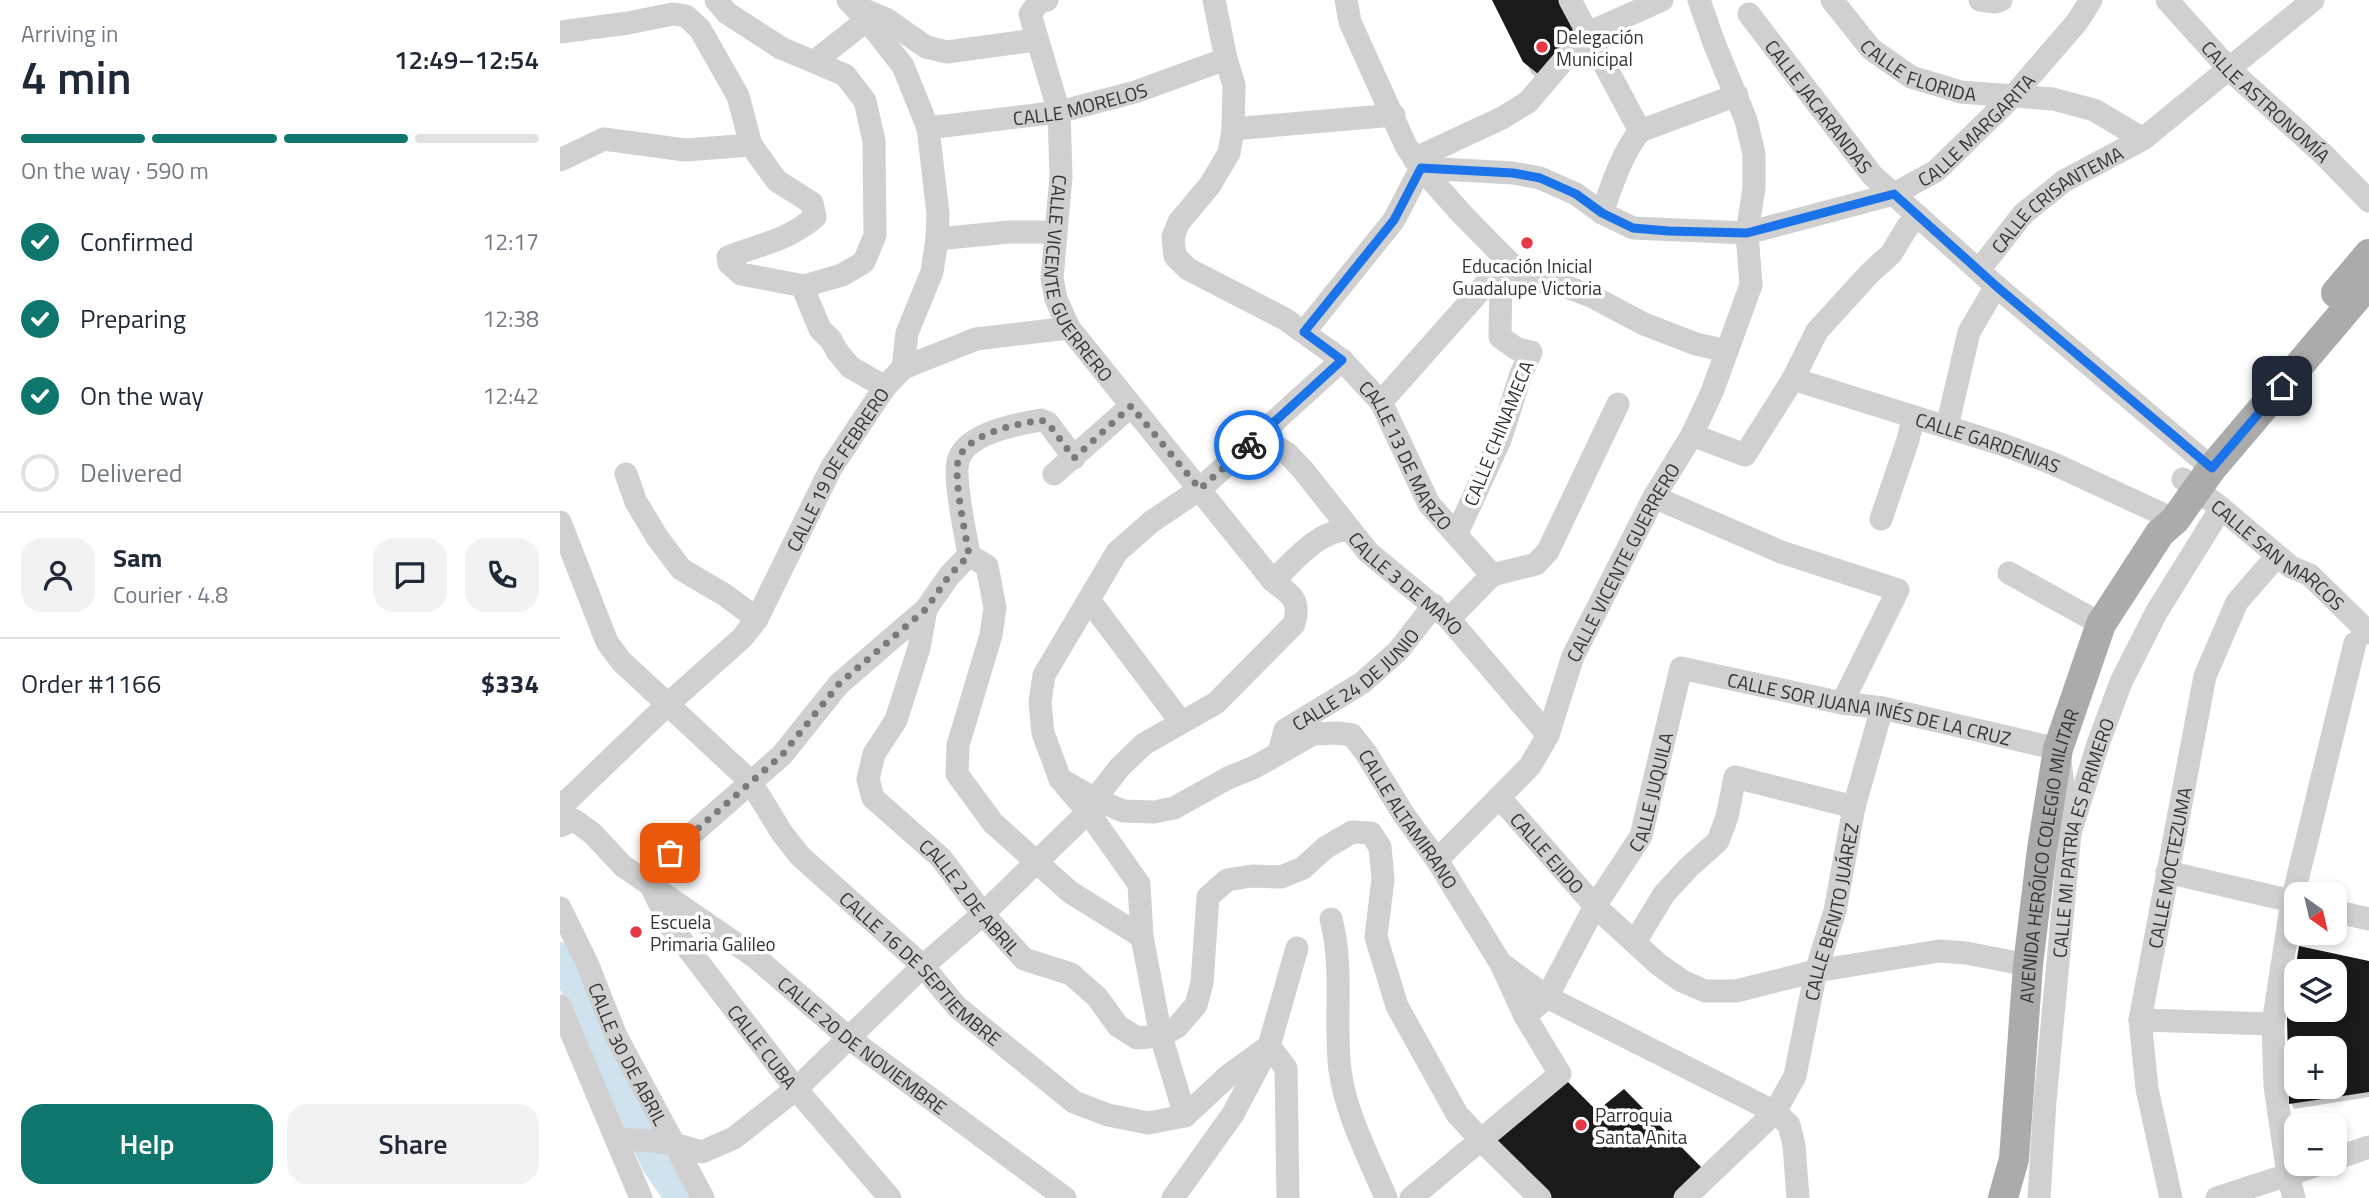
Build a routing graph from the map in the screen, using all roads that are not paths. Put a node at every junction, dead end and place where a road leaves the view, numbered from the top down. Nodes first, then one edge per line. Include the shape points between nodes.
1 (716, 0) edge
2 (1047, 0) edge
3 (1214, 0) edge
4 (1346, 0) edge
5 (1570, 0) edge
6 (1662, 0) edge
7 (1699, 0) edge
8 (1832, 0) edge
9 (1980, 0) edge
10 (2001, 0) edge
11 (2091, 0) edge
12 (2167, 0) edge
13 (2313, 0) edge
14 (855, 8) edge
15 (1749, 14) dead end
16 (560, 32) edge
17 (1586, 34) junction
18 (1036, 40) junction
19 (1226, 60) junction
20 (815, 61) junction
21 (2230, 70) junction
22 (1737, 95) junction
23 (2014, 95) junction
24 (1059, 111) junction
25 (1394, 115) junction
26 (928, 128) junction
27 (1233, 129) junction
28 (1640, 131) junction
29 (2143, 139) junction
30 (751, 145) junction
31 (560, 160) edge
32 (1417, 163) junction
33 (1894, 194) junction
34 (2369, 201) edge
35 (1602, 213) junction
36 (1919, 217) junction
37 (1055, 232) junction
38 (1747, 233) junction
39 (937, 239) junction
40 (2369, 254) edge
41 (1502, 262) junction
42 (1979, 270) junction
43 (2369, 283) edge
44 (804, 286) junction
45 (1996, 286) junction
46 (1069, 328) junction
47 (1304, 332) junction
48 (1727, 351) junction
49 (1342, 360) junction
50 (903, 368) junction
51 (1793, 379) junction
52 (885, 387) junction
53 (1381, 402) junction
54 (1618, 404) dead end
55 (1131, 406) junction
56 (1913, 418) junction
57 (1947, 427) junction
58 (1692, 435) junction
59 (1259, 436) junction
60 (1074, 458) junction
61 (2197, 473) junction
62 (626, 474) dead end
63 (1055, 474) dead end
64 (1200, 489) junction
65 (1654, 497) junction
66 (2221, 508) junction
67 (1881, 519) dead end
68 (560, 522) edge
69 (2166, 523) junction
70 (1349, 530) junction
71 (1457, 533) junction
72 (978, 561) junction
73 (2284, 561) junction
74 (2009, 573) dead end
75 (1492, 575) junction
76 (1273, 581) junction
77 (1089, 600) junction
78 (926, 609) junction
79 (1441, 612) junction
80 (757, 619) junction
81 (2101, 624) junction
82 (2364, 644) edge
83 (1681, 668) joint
84 (1842, 703) junction
85 (668, 704) junction
86 (1882, 708) junction
87 (1181, 723) junction
88 (1548, 735) junction
89 (2058, 749) junction
90 (1279, 752) junction
91 (750, 781) junction
92 (1499, 797) junction
93 (560, 804) edge
94 (1091, 805) junction
95 (1854, 807) junction
96 (560, 826) edge
97 (2070, 833) junction
98 (1437, 860) junction
99 (1037, 862) junction
100 (2167, 872) junction
101 (2299, 882) edge
102 (650, 885) junction
103 (2284, 900) edge
104 (1595, 906) junction
105 (560, 908) edge
106 (983, 914) junction
107 (2347, 914) edge
108 (1331, 919) dead end
109 (2369, 919) edge
110 (1142, 937) junction
111 (568, 942) edge
112 (1634, 942) junction
113 (2287, 945) edge
114 (1297, 948) dead end
115 (1501, 964) junction
116 (2028, 965) junction
117 (923, 966) junction
118 (1816, 971) junction
119 (1548, 997) junction
120 (560, 1006) edge
121 (1525, 1016) junction
122 (2140, 1020) junction
123 (2273, 1024) junction
124 (1161, 1036) junction
125 (850, 1039) junction
126 (1269, 1046) junction
127 (796, 1089) junction
128 (1775, 1112) junction
129 (1185, 1116) junction
130 (1480, 1139) junction
131 (617, 1140) junction
132 (675, 1143) junction
133 (2284, 1145) edge
134 (2369, 1147) edge
135 (2347, 1155) edge
136 (2285, 1176) edge
137 (2288, 1176) edge
138 (641, 1198) edge
139 (703, 1198) edge
140 (890, 1198) edge
141 (1065, 1198) edge
142 (1173, 1198) edge
143 (1288, 1198) edge
144 (1386, 1198) edge
145 (1411, 1198) edge
146 (1540, 1198) edge
147 (1685, 1198) edge
148 (1798, 1198) edge
149 (2003, 1198) edge
150 (2039, 1198) edge
151 (2171, 1198) edge
152 (2217, 1198) edge
153 (2294, 1198) edge

1 - 20 street via 727,13 781,48
2 - 18 street, CALLE VICENTE GUERRERO via 1039,2 1030,15
3 - 19 street, CALLE 13 DE MARZO
4 - 25 street via 1350,22
5 - 17 street
6 - 17 street
7 - 22 street, CALLE VICENTE GUERRERO
8 - 23 street, CALLE FLORIDA via 1871,49 1911,76 1961,92
9 - 10 street
11 - 23 street, CALLE MARGARITA
12 - 21 street, CALLE ASTRONOMÍA
13 - 21 street, CALLE CRISANTEMA
14 - 18 street via 886,19 926,47 947,52
14 - 20 street
14 - 26 street via 903,66
15 - 33 street, CALLE JACARANDAS via 1851,150
16 - 30 street via 673,13 686,16 700,29 738,96
17 - 28 street
17 - 32 street via 1528,102
18 - 24 street, CALLE VICENTE GUERRERO
19 - 24 street, CALLE MORELOS via 1135,92
19 - 27 street, CALLE 13 DE MARZO via 1234,85
20 - 44 street via 845,75 865,100 874,141 875,235 864,262 842,275
21 - 29 street, CALLE CRISANTEMA
21 - 34 street, CALLE ASTRONOMÍA
22 - 28 street
22 - 38 street, CALLE VICENTE GUERRERO via 1754,154
23 - 29 street, CALLE FLORIDA via 2094,110
23 - 33 street, CALLE MARGARITA via 1936,171
24 - 26 street, CALLE MORELOS
24 - 37 street, CALLE VICENTE GUERRERO via 1061,177
25 - 27 street
25 - 32 street
26 - 39 street
27 - 47 street, CALLE 13 DE MARZO via 1229,153 1210,185 1178,222 1173,237 1175,256 1188,269
28 - 35 street
29 - 42 street, CALLE CRISANTEMA via 2064,181 2023,214
30 - 31 street via 685,150 604,139
30 - 44 street via 777,181 812,203 815,217 787,237 728,257 729,263 741,274
32 - 35 street, CALLE MARGARITA via 1540,178 1576,194
32 - 41 street
32 - 47 street via 1394,220
33 - 36 street, CALLE JACARANDAS
33 - 38 street, CALLE MARGARITA
35 - 38 street, CALLE MARGARITA via 1633,228
36 - 42 street, CALLE JACARANDAS
36 - 51 street via 1891,254 1817,331
37 - 39 street
37 - 46 street, CALLE VICENTE GUERRERO via 1052,278
38 - 48 street, CALLE VICENTE GUERRERO via 1751,285
39 - 50 street via 932,272 908,333
40 - 61 main road, AVENIDA HERÓICO COLEGIO MILITAR
41 - 48 street via 1531,282 1554,282 1644,324
41 - 53 street
41 - 71 street, CALLE CHINAMECA via 1500,337 1531,352 1500,440
42 - 45 street, CALLE JACARANDAS
43 - 61 main road, AVENIDA HERÓICO COLEGIO MILITAR
44 - 52 street via 820,329 850,368
45 - 57 street, CALLE CRISANTEMA via 1969,332
45 - 61 street, CALLE JACARANDAS
46 - 50 street, CALLE 19 DE FEBRERO via 976,339
46 - 55 street, CALLE VICENTE GUERRERO
47 - 49 street, CALLE 13 DE MARZO
48 - 58 street, CALLE VICENTE GUERRERO
49 - 53 street, CALLE 13 DE MARZO
49 - 59 street
50 - 52 street, CALLE 19 DE FEBRERO
51 - 56 street, CALLE GARDENIAS
51 - 58 street via 1745,455
52 - 80 street, CALLE 19 DE FEBRERO via 831,468
53 - 71 street, CALLE 13 DE MARZO via 1429,504
54 - 75 street via 1549,551 1536,564
55 - 60 street
55 - 64 street, CALLE VICENTE GUERRERO
56 - 57 street, CALLE GARDENIAS
56 - 67 street
57 - 69 street, CALLE GARDENIAS via 2054,464
58 - 65 street, CALLE VICENTE GUERRERO
59 - 64 street
59 - 70 street, CALLE 3 DE MAYO via 1303,470
60 - 63 street
60 - 72 street via 1041,420 995,431 970,444 958,458 958,484
61 - 66 street, CALLE SAN MARCOS
61 - 69 main road, AVENIDA HERÓICO COLEGIO MILITAR
62 - 80 street via 636,502 681,569
64 - 76 street, CALLE VICENTE GUERRERO
64 - 77 street via 1117,552
65 - 84 street via 1781,552 1898,590
65 - 88 street, CALLE VICENTE GUERRERO via 1573,656
66 - 73 street, CALLE SAN MARCOS
66 - 97 street, CALLE MI PATRIA ES PRIMERO via 2156,612 2122,682
68 - 85 street, CALLE 16 DE SEPTIEMBRE via 607,642
69 - 81 main road, AVENIDA HERÓICO COLEGIO MILITAR
70 - 76 street via 1339,529 1307,548
70 - 79 street, CALLE 3 DE MAYO via 1368,552
71 - 75 street, CALLE 13 DE MARZO
72 - 78 street via 949,576
72 - 99 street via 995,608 958,745 957,774 993,823
73 - 82 street, CALLE SAN MARCOS via 2311,575
73 - 100 street, CALLE MOCTEZUMA via 2237,602 2205,676
74 - 81 street
75 - 79 street
76 - 87 street, CALLE VICENTE GUERRERO via 1294,598 1298,611 1294,624 1216,704
77 - 87 street
77 - 94 street via 1044,675 1040,702 1043,733 1060,779
78 - 91 street via 839,684 782,755
78 - 106 street, CALLE 2 DE ABRIL via 896,720 873,754 868,779 873,798 941,858
79 - 88 street, CALLE 3 DE MAYO
79 - 90 street, CALLE 24 DE JUNIO via 1362,683 1285,730
80 - 85 street, CALLE 19 DE FEBRERO via 743,638
81 - 89 main road, AVENIDA HERÓICO COLEGIO MILITAR
82 - 101 street
83 - 84 street, CALLE SOR JUANA INÉS DE LA CRUZ
83 - 104 street, CALLE JUQUILA via 1641,836
84 - 86 street, CALLE SOR JUANA INÉS DE LA CRUZ
85 - 91 street, CALLE 16 DE SEPTIEMBRE
85 - 93 street, CALLE 19 DE FEBRERO
86 - 89 street, CALLE SOR JUANA INÉS DE LA CRUZ
86 - 95 street, CALLE BENITO JUÁREZ
87 - 94 street via 1144,744
88 - 92 street, CALLE VICENTE GUERRERO via 1531,766
89 - 97 street
89 - 116 main road, AVENIDA HERÓICO COLEGIO MILITAR
90 - 94 street, CALLE ALTAMIRANO via 1174,808 1123,811
90 - 98 street, CALLE ALTAMIRANO via 1313,734 1352,735
91 - 102 street via 670,853
91 - 117 street, CALLE 16 DE SEPTIEMBRE via 800,856
92 - 98 street, CALLE VICENTE GUERRERO
92 - 104 street, CALLE EJIDO
94 - 99 street
94 - 110 street via 1139,884
95 - 112 street via 1735,777 1718,841 1664,894
95 - 118 street, CALLE BENITO JUÁREZ via 1835,911
96 - 102 street, CALLE 20 DE NOVIEMBRE via 574,820
97 - 150 street, CALLE MI PATRIA ES PRIMERO
98 - 115 street, CALLE ALTAMIRANO
99 - 106 street
99 - 110 street via 1070,892
100 - 103 street
100 - 122 street, CALLE MOCTEZUMA
102 - 125 street, CALLE 20 DE NOVIEMBRE via 755,957
102 - 127 street, CALLE CUBA via 672,928
104 - 112 street, CALLE EJIDO
104 - 119 street, CALLE JUQUILA
105 - 111 street, CALLE 30 DE ABRIL
106 - 117 street
106 - 124 street, CALLE 2 DE ABRIL via 1024,959 1071,974 1097,997 1118,1027 1137,1038
107 - 109 street
108 - 144 street via 1336,940 1341,1073 1356,1128
110 - 124 street
111 - 132 street, CALLE 30 DE ABRIL
112 - 118 street, CALLE EJIDO via 1682,981 1704,991 1736,991
113 - 123 street
114 - 126 street
115 - 119 street
115 - 121 street, CALLE ALTAMIRANO
116 - 118 street, CALLE EJIDO via 1939,951
116 - 149 main road, AVENIDA HERÓICO COLEGIO MILITAR via 2014,1159
117 - 125 street
117 - 129 street, CALLE 16 DE SEPTIEMBRE via 957,1007 1074,1102 1148,1124
118 - 128 street, CALLE BENITO JUÁREZ via 1795,1076
119 - 121 street
119 - 128 street
120 - 131 street
121 - 130 street, CALLE ALTAMIRANO via 1560,1074
122 - 123 street
122 - 151 street, CALLE MOCTEZUMA via 2147,1089
123 - 133 street
124 - 129 street
124 - 130 street via 1177,1027 1196,1005 1202,983 1208,897 1227,880 1281,877 1303,868 1352,832 1371,833 1380,847 1383,879 1376,937 1397,1006 1457,1114
125 - 127 street
125 - 141 street, CALLE 20 DE NOVIEMBRE
126 - 129 street
126 - 142 street via 1233,1114
126 - 143 street via 1286,1068
127 - 132 street via 734,1138 702,1152
127 - 140 street, CALLE CUBA
128 - 147 street, CALLE BENITO JUÁREZ
128 - 148 street via 1789,1125
130 - 145 street
130 - 146 street
131 - 132 street
131 - 138 street
132 - 139 street, CALLE 30 DE ABRIL
134 - 135 street
136 - 152 street
137 - 153 street

